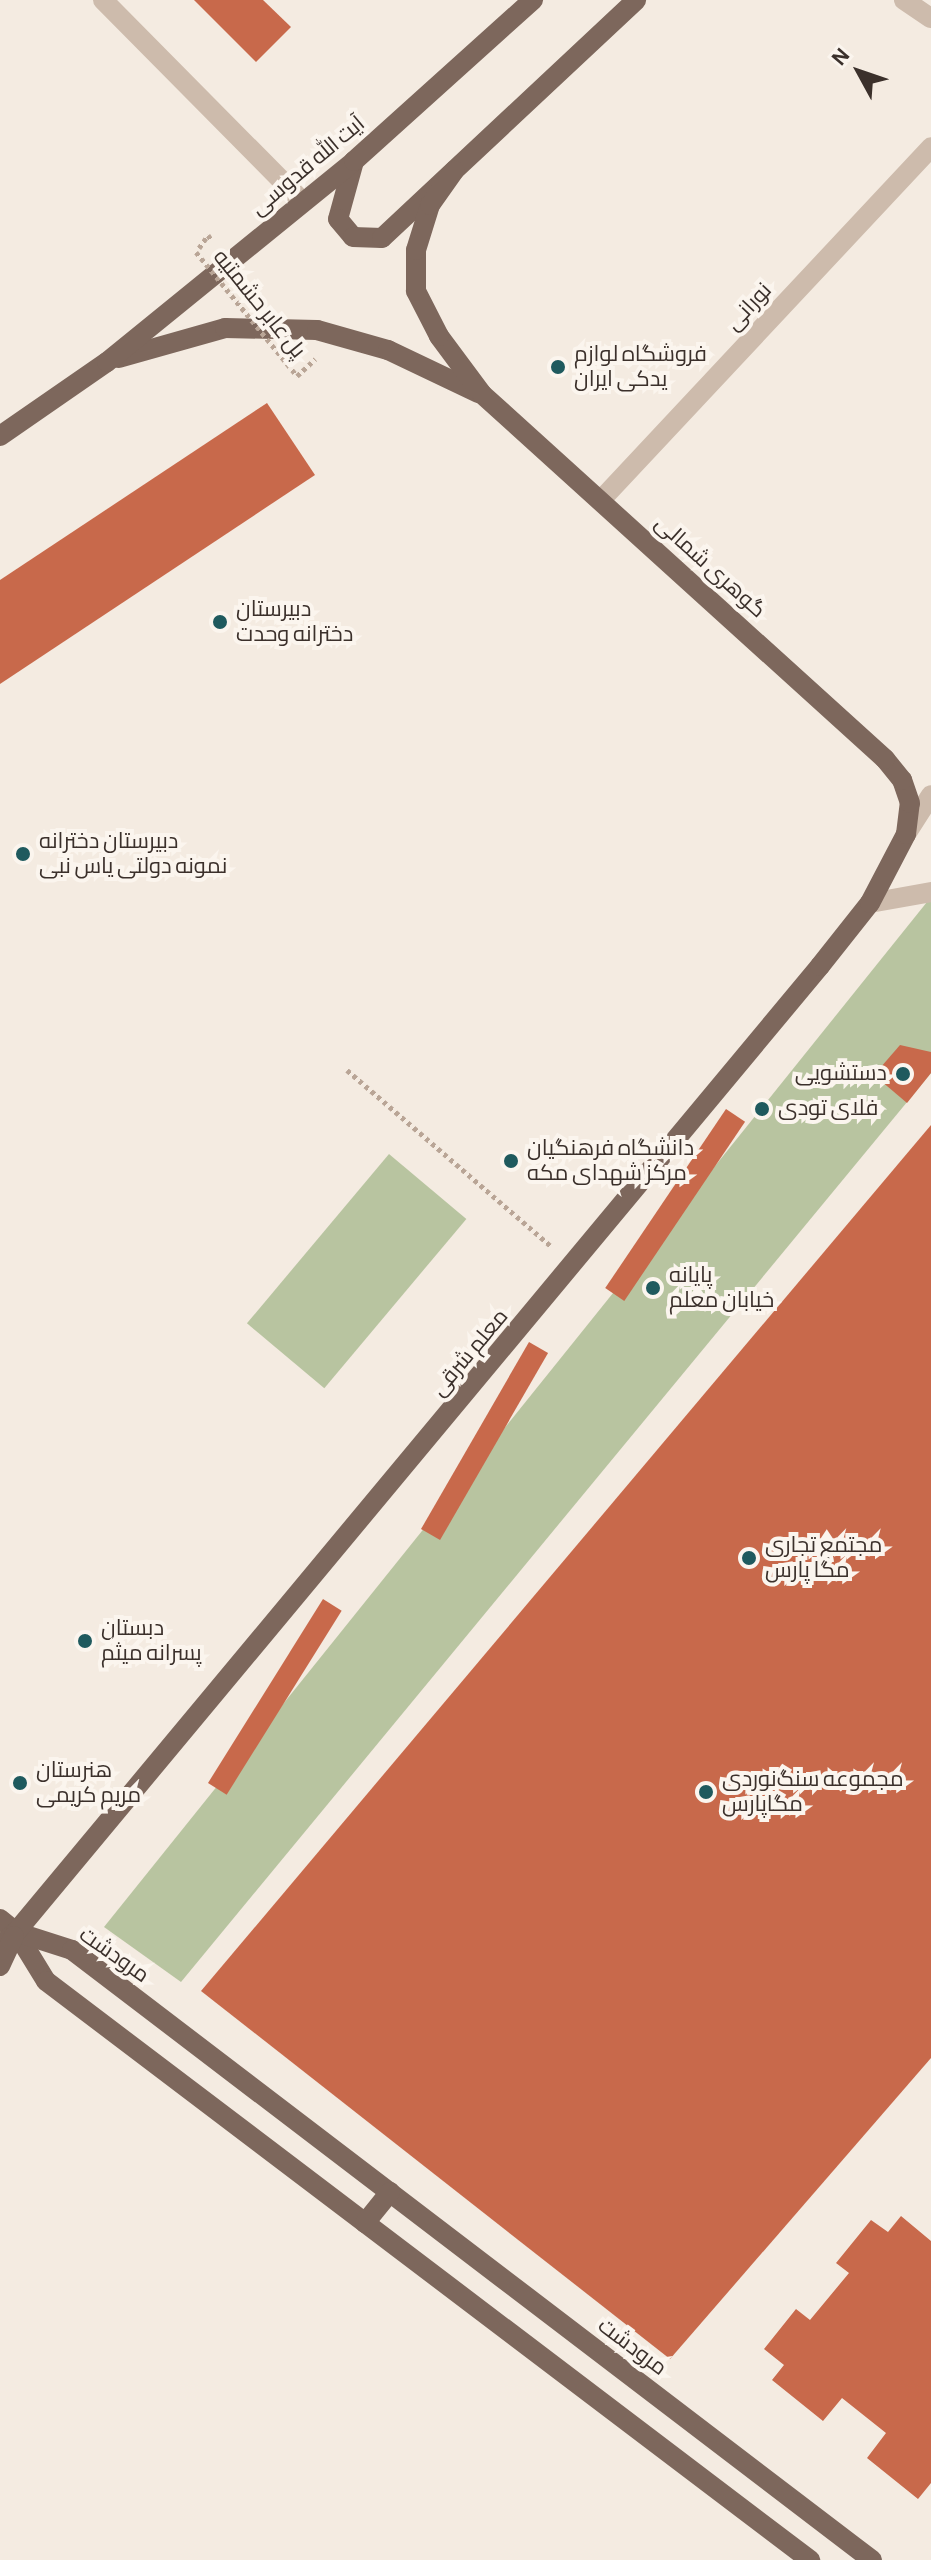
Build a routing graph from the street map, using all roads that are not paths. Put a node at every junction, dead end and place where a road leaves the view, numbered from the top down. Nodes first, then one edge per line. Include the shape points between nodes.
1 (103, 0) edge
2 (533, 0) edge
3 (636, 0) edge
4 (904, 0) edge
5 (931, 18) edge
6 (931, 147) edge
7 (354, 161) junction
8 (454, 171) junction
9 (303, 202) junction
10 (107, 362) junction
11 (482, 394) junction
12 (0, 436) edge
13 (601, 500) junction
14 (902, 780) joint
15 (931, 795) edge
16 (906, 834) junction
17 (931, 892) edge
18 (870, 903) junction
19 (5, 1932) edge
20 (0, 1966) edge
21 (390, 2192) junction
22 (365, 2223) junction
23 (810, 2560) edge
24 (872, 2560) edge

1 - 9 street
2 - 7 main road, آیت الله قدوسی
3 - 8 main road
4 - 5 street
6 - 13 street, نورانی
7 - 8 main road via 338,219 353,237 367,241 382,238
7 - 9 main road, آیت الله قدوسی
8 - 11 main road via 422,226 416,291 439,336
9 - 10 main road, آیت الله قدوسی
10 - 11 main road, آیت الله قدوسی via 225,328 317,330 388,350
10 - 12 main road, آیت الله قدوسی
11 - 13 main road, گوهری شمالی
13 - 14 main road, گوهری شمالی
14 - 16 main road, معلم شرقی via 910,803
15 - 16 street
16 - 18 main road, معلم شرقی
17 - 18 street
18 - 19 main road, معلم شرقی via 574,1266
19 - 20 main road, معلم شرقی
19 - 21 main road, مرودشت via 72,1950
19 - 22 main road via 46,1981
21 - 22 main road
21 - 24 main road, مرودشت
22 - 23 main road

